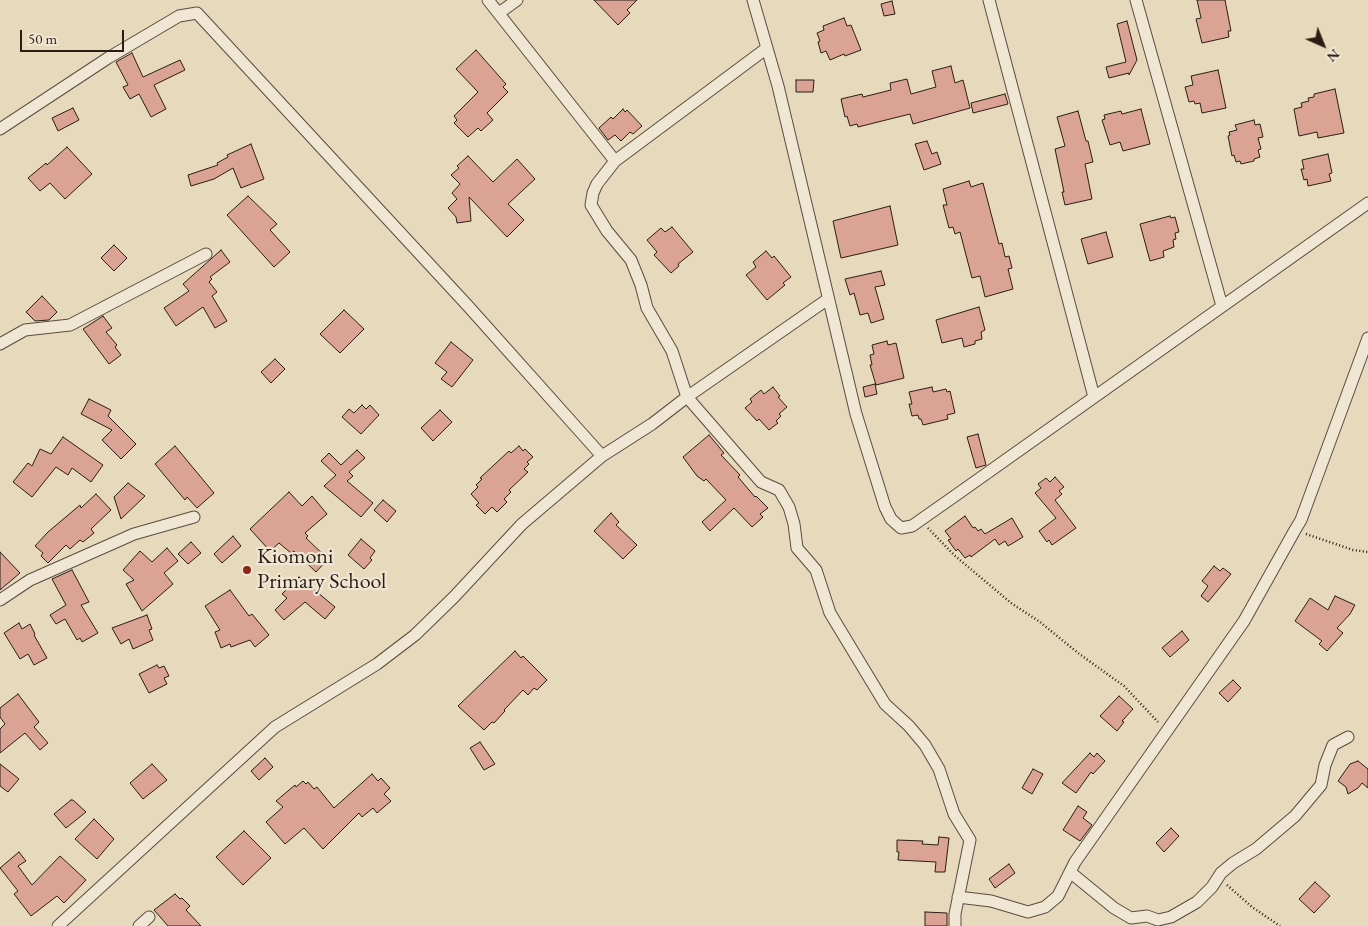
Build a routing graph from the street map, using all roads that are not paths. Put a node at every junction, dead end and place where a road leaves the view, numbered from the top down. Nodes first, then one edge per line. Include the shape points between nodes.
1 (488, 0) edge
2 (517, 0) edge
3 (753, 0) edge
4 (989, 0) edge
5 (1136, 0) edge
6 (499, 13) junction
7 (767, 48) junction
8 (0, 129) edge
9 (615, 161) junction
10 (1368, 202) edge
11 (206, 254) dead end
12 (828, 299) junction
13 (1222, 306) junction
14 (1368, 338) edge
15 (0, 344) edge
16 (687, 397) junction
17 (1094, 397) junction
18 (602, 456) junction
19 (194, 517) dead end
20 (0, 600) edge
21 (1348, 737) dead end
22 (1070, 872) junction
23 (958, 897) junction
24 (149, 917) dead end
25 (58, 926) edge
26 (138, 926) edge
27 (954, 926) edge

1 - 6 street
2 - 6 street
3 - 7 street
4 - 17 street
5 - 13 street
6 - 9 street
7 - 9 street
7 - 12 street
8 - 18 street via 148,34 179,16 197,13
9 - 16 street via 597,184 591,205 631,260 642,285 647,308 672,351
10 - 13 street
11 - 15 street via 70,325 25,330
12 - 16 street
12 - 17 street via 856,414 885,507 901,528 912,526
13 - 17 street
14 - 22 street via 1301,520 1244,621
16 - 18 street
16 - 23 street via 761,482 779,490 789,507 797,548 816,570 830,612 885,704 925,746 939,770 954,814 970,840
18 - 25 street via 522,524 415,636 377,664 275,727
19 - 20 street via 134,534 30,580
21 - 22 street via 1333,745 1321,785 1295,816 1256,850 1233,862 1196,902 1171,917 1158,920 1147,916 1131,918
22 - 23 street via 1058,896 1045,907 1028,912 991,901
23 - 27 street
24 - 26 street

